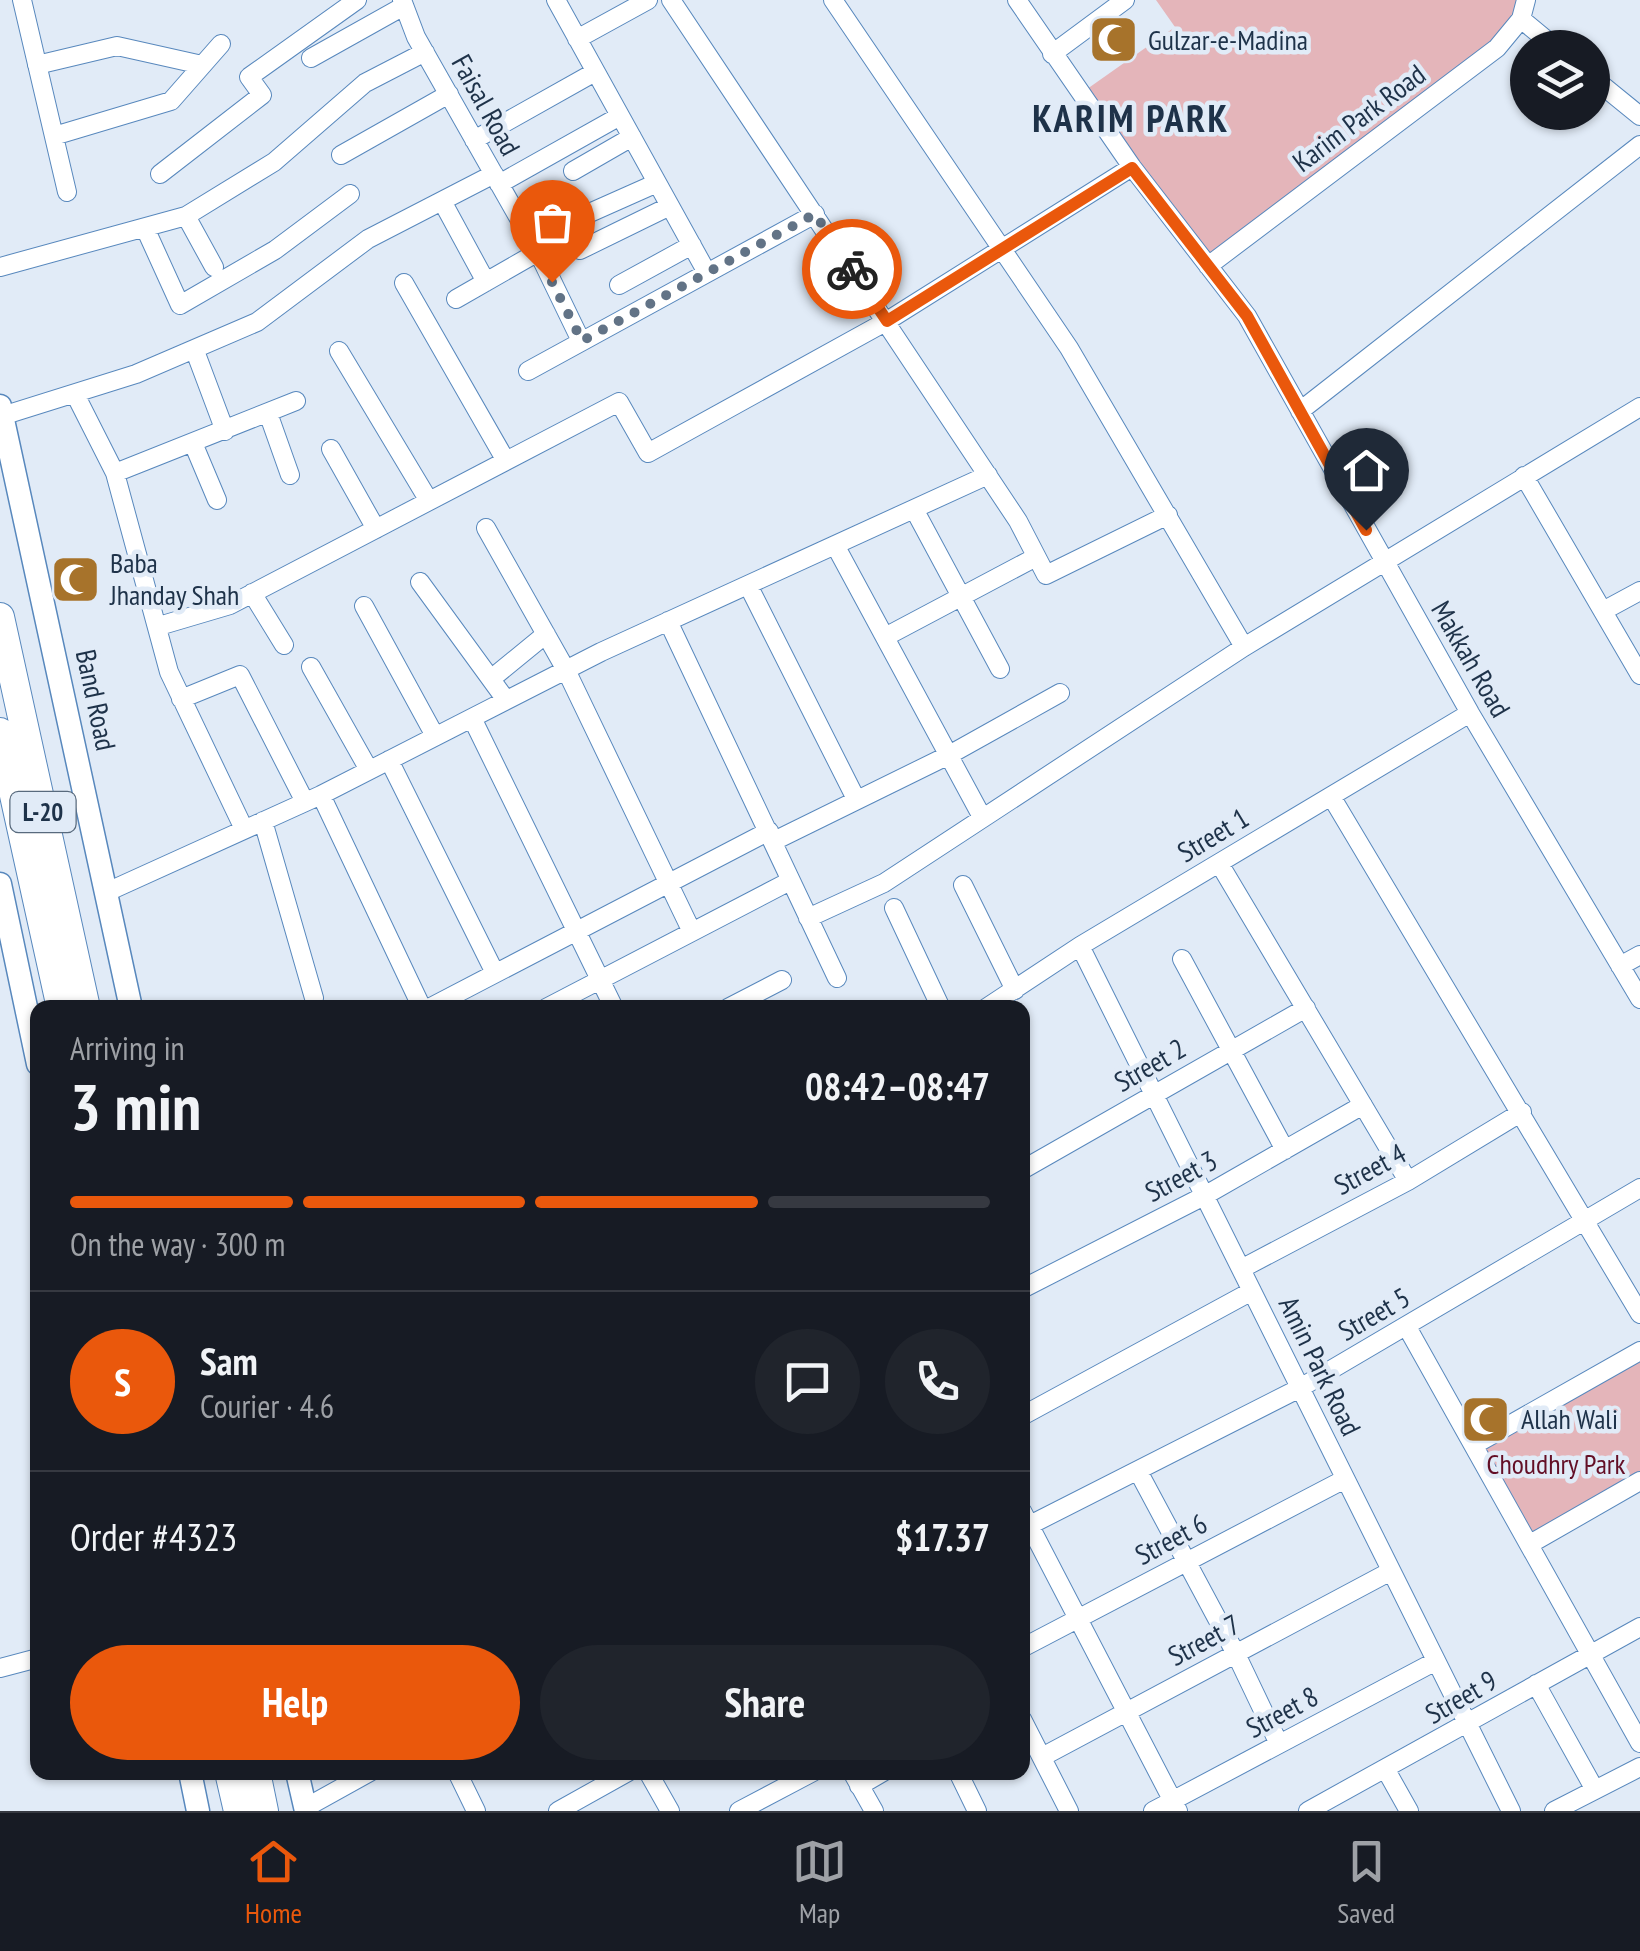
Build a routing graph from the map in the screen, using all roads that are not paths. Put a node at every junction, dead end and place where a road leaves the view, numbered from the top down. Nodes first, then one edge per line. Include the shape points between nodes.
1 (22, 0) edge
2 (357, 0) edge
3 (648, 0) edge
4 (671, 0) edge
5 (833, 0) edge
6 (1017, 0) edge
7 (1125, 0) edge
8 (1526, 0) edge
9 (560, 2) edge
10 (403, 3) edge
11 (1522, 19) junction
12 (1535, 30) edge
13 (577, 39) junction
14 (222, 44) dead end
15 (425, 52) junction
16 (1052, 54) junction
17 (311, 58) dead end
18 (37, 64) junction
19 (202, 65) junction
20 (595, 72) junction
21 (1610, 92) edge
22 (449, 94) junction
23 (620, 116) junction
24 (1640, 116) edge
25 (54, 136) junction
26 (632, 137) junction
27 (474, 140) junction
28 (1640, 145) edge
29 (340, 156) dead end
30 (1132, 168) junction
31 (573, 171) dead end
32 (160, 174) dead end
33 (497, 179) junction
34 (657, 183) junction
35 (67, 192) dead end
36 (350, 194) dead end
37 (442, 201) junction
38 (670, 206) junction
39 (815, 214) junction
40 (186, 216) junction
41 (144, 228) junction
42 (534, 245) junction
43 (692, 245) junction
44 (580, 250) dead end
45 (1001, 253) junction
46 (1208, 266) junction
47 (214, 267) dead end
48 (0, 268) edge
49 (706, 272) junction
50 (486, 282) junction
51 (404, 283) dead end
52 (618, 285) dead end
53 (456, 299) dead end
54 (887, 321) junction
55 (582, 341) junction
56 (195, 351) junction
57 (339, 351) dead end
58 (528, 371) dead end
59 (76, 396) junction
60 (296, 402) dead end
61 (1640, 407) edge
62 (1300, 410) junction
63 (1, 411) edge
64 (268, 413) junction
65 (226, 431) junction
66 (193, 444) junction
67 (331, 449) dead end
68 (506, 461) junction
69 (115, 473) junction
70 (988, 475) junction
71 (290, 476) dead end
72 (1524, 476) junction
73 (217, 500) dead end
74 (429, 501) junction
75 (914, 508) junction
76 (1168, 515) junction
77 (486, 528) dead end
78 (376, 530) junction
79 (836, 545) junction
80 (1036, 557) junction
81 (1383, 559) junction
82 (420, 582) dead end
83 (748, 585) junction
84 (1640, 591) edge
85 (252, 593) junction
86 (962, 597) junction
87 (364, 606) dead end
88 (1603, 611) junction
89 (0, 618) edge
90 (668, 621) junction
91 (159, 626) junction
92 (546, 634) junction
93 (885, 637) junction
94 (284, 645) dead end
95 (1244, 646) junction
96 (311, 666) dead end
97 (1000, 669) dead end
98 (566, 670) junction
99 (1640, 675) edge
100 (490, 679) junction
101 (1060, 692) dead end
102 (182, 698) junction
103 (506, 700) junction
104 (1470, 714) junction
105 (472, 718) junction
106 (0, 732) edge
107 (435, 736) junction
108 (949, 755) junction
109 (389, 760) junction
110 (369, 770) junction
111 (1331, 796) junction
112 (313, 798) junction
113 (856, 799) junction
114 (982, 816) junction
115 (264, 821) junction
116 (244, 830) junction
117 (772, 836) junction
118 (1219, 863) junction
119 (790, 881) junction
120 (668, 883) junction
121 (0, 884) edge
122 (963, 885) dead end
123 (107, 892) junction
124 (894, 908) dead end
125 (808, 918) junction
126 (576, 930) junction
127 (692, 932) junction
128 (1080, 946) junction
129 (1640, 955) edge
130 (1182, 959) dead end
131 (8, 961) edge
132 (1620, 966) junction
133 (496, 973) junction
134 (837, 978) dead end
135 (600, 980) junction
136 (782, 980) dead end
137 (1015, 990) junction
138 (314, 998) dead end
139 (1640, 999) edge
140 (59, 1000) edge
141 (84, 1000) edge
142 (128, 1000) edge
143 (421, 1000) edge
144 (441, 1000) edge
145 (561, 1000) edge
146 (610, 1000) edge
147 (743, 1000) edge
148 (937, 1000) edge
149 (999, 1000) edge
150 (1306, 1008) junction
151 (30, 1037) edge
152 (1233, 1050) junction
153 (1154, 1095) junction
154 (1364, 1106) junction
155 (1522, 1112) junction
156 (1285, 1150) junction
157 (1030, 1165) edge
158 (1408, 1180) junction
159 (1640, 1188) edge
160 (1204, 1196) junction
161 (1587, 1223) junction
162 (1240, 1268) junction
163 (1030, 1285) edge
164 (1252, 1292) junction
165 (1640, 1314) edge
166 (1408, 1326) junction
167 (1640, 1351) edge
168 (1300, 1388) junction
169 (1030, 1412) edge
170 (1474, 1445) junction
171 (1138, 1472) junction
172 (1345, 1479) junction
173 (1640, 1481) edge
174 (1030, 1520) edge
175 (1030, 1531) edge
176 (1530, 1544) junction
177 (1186, 1561) junction
178 (1391, 1571) junction
179 (1080, 1617) junction
180 (1640, 1627) edge
181 (1030, 1644) edge
182 (1236, 1654) junction
183 (1592, 1654) junction
184 (30, 1660) edge
185 (1436, 1661) junction
186 (0, 1668) edge
187 (1536, 1684) junction
188 (1126, 1714) junction
189 (1469, 1726) junction
190 (1030, 1735) edge
191 (1640, 1743) edge
192 (1279, 1744) junction
193 (1042, 1757) junction
194 (1640, 1766) edge
195 (1386, 1770) junction
196 (192, 1780) edge
197 (231, 1780) edge
198 (258, 1780) edge
199 (299, 1780) edge
200 (356, 1780) edge
201 (460, 1780) edge
202 (614, 1780) edge
203 (653, 1780) edge
204 (798, 1780) edge
205 (856, 1780) edge
206 (962, 1780) edge
207 (1595, 1790) junction
208 (1175, 1806) edge
209 (305, 1810) edge
210 (198, 1811) edge
211 (238, 1811) edge
212 (264, 1811) edge
213 (476, 1811) edge
214 (558, 1811) edge
215 (670, 1811) edge
216 (739, 1811) edge
217 (874, 1811) edge
218 (977, 1811) edge
219 (1069, 1811) edge
220 (1153, 1811) edge
221 (1308, 1811) edge
222 (1409, 1811) edge
223 (1510, 1811) edge
224 (1554, 1811) edge

1 - 18 street
2 - 32 street via 249,77 262,96
3 - 13 street
4 - 39 street
5 - 45 street
6 - 16 street, Makkah Road
7 - 16 street
8 - 11 street
9 - 13 street
10 - 15 street, Faisal Road
10 - 17 street
11 - 12 street
11 - 46 street, Karim Park Road via 1497,48
13 - 20 street
14 - 19 street
15 - 22 street, Faisal Road
15 - 40 street via 366,83 274,162
16 - 30 street, Makkah Road
18 - 19 street via 117,46
18 - 25 street
19 - 25 street via 171,101
20 - 23 street
20 - 27 street
21 - 24 street
22 - 27 street, Faisal Road
22 - 29 street
23 - 26 street
23 - 33 street
25 - 35 street
26 - 31 street
26 - 34 street
27 - 33 street, Faisal Road
28 - 62 street
30 - 45 street
30 - 46 street, Makkah Road
33 - 37 street
33 - 42 street, Faisal Road
34 - 38 street
34 - 42 street
36 - 41 street via 275,250 180,304
37 - 50 street
37 - 56 street via 368,239 256,322
38 - 43 street
38 - 44 street
39 - 49 street
39 - 54 street
40 - 41 street
40 - 47 street
41 - 48 street
42 - 50 street
42 - 55 street, Faisal Road
43 - 49 street
43 - 52 street
45 - 54 street
45 - 76 street via 1069,348
46 - 62 street, Makkah Road via 1247,316
49 - 55 street
50 - 53 street
51 - 68 street
54 - 68 street via 648,453 619,402
54 - 70 street
55 - 58 street
56 - 59 street
56 - 65 street
57 - 74 street
59 - 63 street
59 - 69 street
60 - 64 street
61 - 72 street
62 - 81 street, Makkah Road
63 - 123 main road, Band Road
64 - 65 street
64 - 71 street
65 - 66 street
66 - 69 street
66 - 73 street
67 - 78 street
68 - 74 street
69 - 91 street
70 - 75 street
70 - 80 street
72 - 81 street
72 - 88 street
74 - 78 street
75 - 79 street
75 - 86 street
76 - 80 street via 1046,576
76 - 95 street
77 - 92 street
78 - 85 street
79 - 83 street
79 - 93 street
80 - 86 street
81 - 95 street
81 - 104 street, Makkah Road
82 - 100 street
83 - 90 street
83 - 113 street
84 - 88 street
85 - 91 street
85 - 94 street
86 - 93 street
86 - 97 street
87 - 107 street
88 - 99 street
89 - 141 highway, L-20
90 - 98 street
90 - 117 street
91 - 102 street
92 - 98 street
92 - 100 street
93 - 108 street
95 - 114 street
96 - 110 street
98 - 103 street
98 - 120 street
100 - 103 street
101 - 108 street
102 - 112 street via 240,675
102 - 116 street
103 - 105 street
104 - 111 street, Street 1
104 - 132 street, Makkah Road
105 - 107 street
105 - 126 street
106 - 140 highway, L-20
107 - 109 street
108 - 113 street
108 - 114 street
109 - 110 street
109 - 133 street
110 - 112 street
111 - 118 street, Street 1
111 - 155 street
112 - 115 street
112 - 143 street
113 - 117 street
114 - 125 street via 884,883
115 - 116 street
115 - 138 street
116 - 123 street
117 - 119 street
117 - 120 street
118 - 128 street, Street 1
118 - 150 street
119 - 125 street
119 - 127 street
120 - 126 street
120 - 127 street
121 - 131 main road
122 - 137 street
123 - 142 main road, Band Road
124 - 148 street
125 - 134 street
126 - 133 street
126 - 135 street
127 - 135 street
128 - 137 street, Street 1
128 - 153 street, Amin Park Road
129 - 132 street
130 - 152 street
131 - 151 main road
132 - 139 street, Makkah Road
133 - 144 street
135 - 145 street
135 - 146 street
136 - 147 street
137 - 149 street, Street 1
150 - 152 street, Street 2
150 - 154 street
152 - 153 street, Street 2
152 - 156 street
153 - 157 street, Street 2
153 - 160 street, Amin Park Road
154 - 156 street, Street 3
154 - 158 street
155 - 158 street, Street 4
155 - 161 street
156 - 160 street, Street 3
158 - 162 street, Street 4
159 - 161 street, Street 5
160 - 162 street, Amin Park Road
160 - 163 street, Street 3
161 - 165 street
161 - 166 street, Street 5
162 - 164 street, Amin Park Road
164 - 168 street, Amin Park Road
164 - 169 street
166 - 168 street, Street 5
166 - 170 street
167 - 170 street
168 - 171 street, Street 5
168 - 172 street, Amin Park Road
170 - 176 street
171 - 174 street, Street 5
171 - 177 street
172 - 177 street, Street 6
172 - 178 street, Amin Park Road
173 - 176 street
175 - 179 street
176 - 183 street
177 - 179 street, Street 6
177 - 182 street
178 - 182 street, Street 7
178 - 185 street, Amin Park Road
179 - 181 street, Street 6
179 - 188 street
180 - 183 street, Street 9
182 - 188 street, Street 7
182 - 192 street
183 - 187 street, Street 9
183 - 191 street
184 - 186 street
185 - 189 street, Amin Park Road
185 - 192 street, Street 8
187 - 189 street, Street 9
187 - 207 street
188 - 193 street, Street 7
188 - 208 street
189 - 195 street, Street 9
189 - 223 street, Amin Park Road
190 - 193 street
192 - 208 street, Street 8
193 - 219 street
194 - 207 street
195 - 221 street, Street 9
195 - 222 street
196 - 210 main road
197 - 211 highway
198 - 212 highway
199 - 209 main road
200 - 209 street
201 - 213 street
202 - 214 street
203 - 215 street
204 - 216 street
205 - 217 street
206 - 218 street
207 - 224 street
208 - 220 street, Street 8

